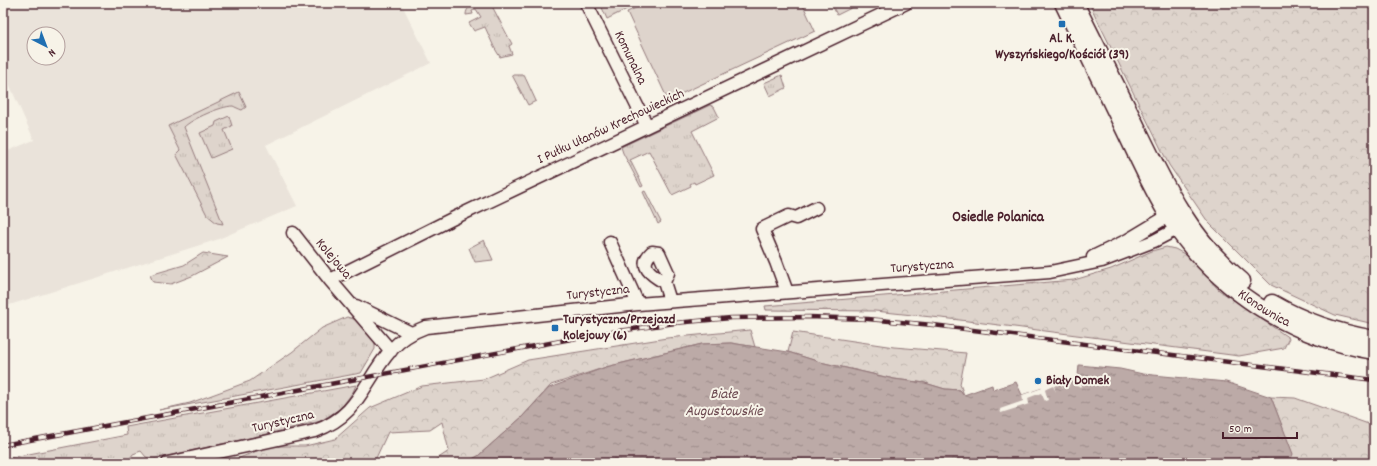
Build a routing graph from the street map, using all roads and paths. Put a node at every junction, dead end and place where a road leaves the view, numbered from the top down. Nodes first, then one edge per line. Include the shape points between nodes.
1 (586, 3) edge
2 (906, 3) edge
3 (1063, 3) edge
4 (1075, 3) edge
5 (1119, 104) junction
6 (647, 126) junction
7 (816, 208) dead end
8 (1168, 216) junction
9 (1181, 224) junction
10 (293, 233) dead end
11 (610, 242) dead end
12 (1080, 266) junction
13 (330, 280) junction
14 (664, 282) dead end
15 (787, 292) junction
16 (670, 301) junction
17 (352, 304) junction
18 (638, 304) junction
19 (411, 333) junction
20 (1374, 339) edge
21 (391, 351) junction
22 (1374, 351) edge
23 (168, 463) edge

1 - 6 street, Komunalna
2 - 6 street, I Pułku Ułanów Krechowieckich
3 - 5 main road
4 - 5 main road
5 - 8 main road
5 - 9 main road via 1169,192
6 - 13 street, I Pułku Ułanów Krechowieckich
7 - 15 street via 796,218 789,216 762,229
8 - 9 main road
8 - 12 street, Turystyczna
9 - 12 street, Turystyczna via 1154,241 1102,261
9 - 20 main road, Klonownica via 1259,295 1288,312 1335,330
9 - 22 main road, Klonownica via 1197,254 1241,295 1266,312 1286,324 1329,341
10 - 13 street, Kolejowa
11 - 18 street
12 - 15 street, Turystyczna via 1050,272
13 - 17 street, Kolejowa
14 - 16 street
15 - 16 street, Turystyczna
16 - 18 street, Turystyczna
17 - 19 street, Kolejowa
17 - 21 street, Kolejowa
18 - 19 street, Turystyczna via 440,324 426,326
19 - 21 street, Turystyczna
21 - 23 street, Turystyczna via 348,412 327,427

